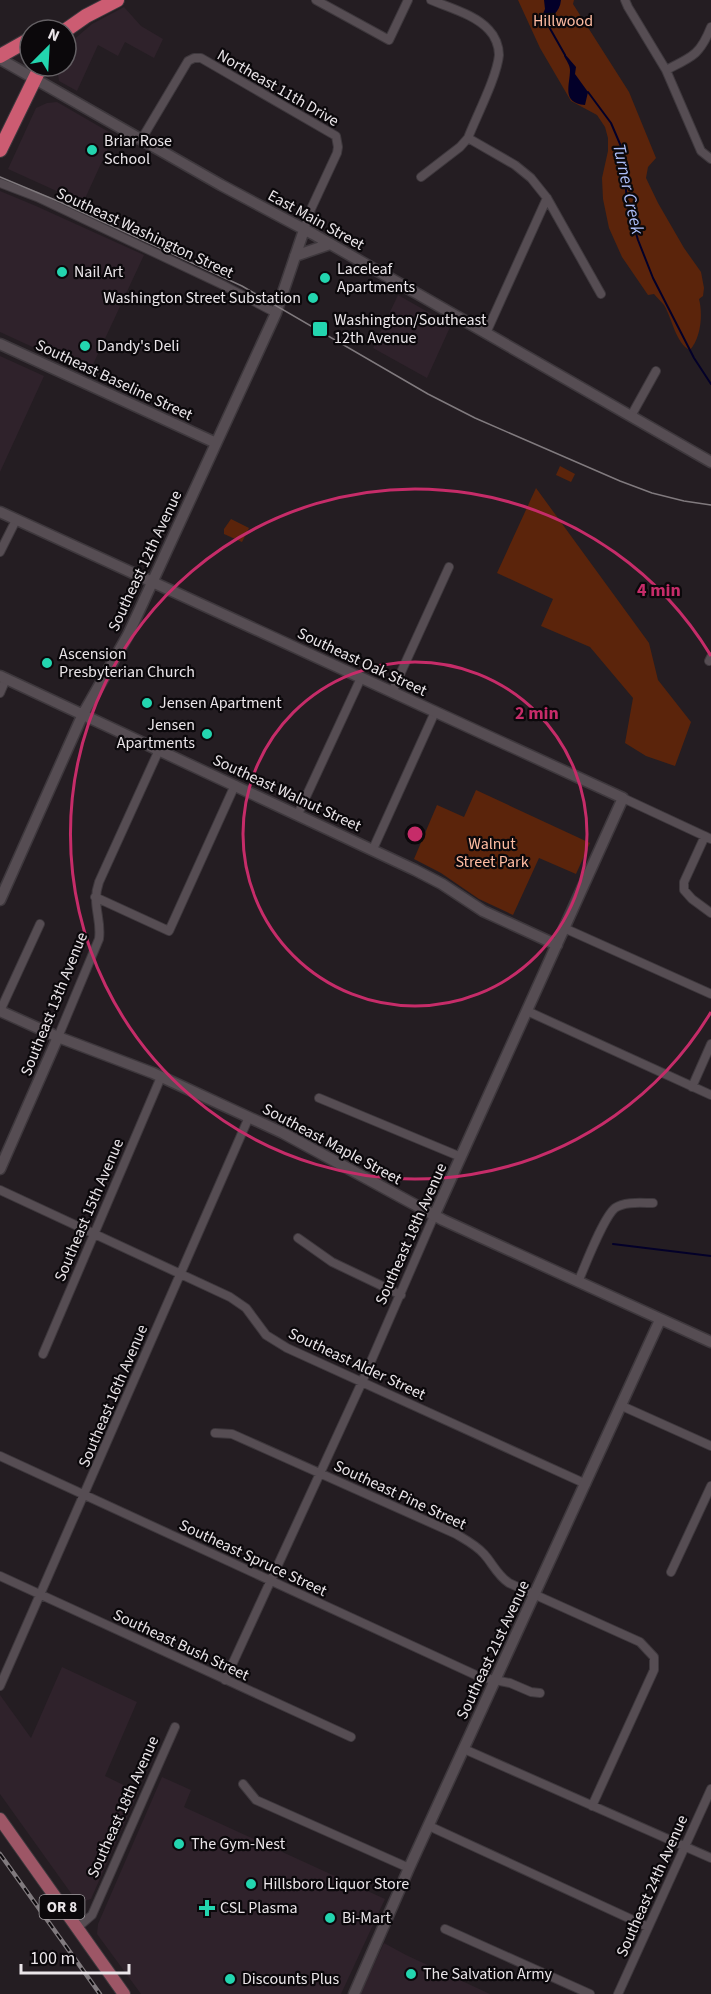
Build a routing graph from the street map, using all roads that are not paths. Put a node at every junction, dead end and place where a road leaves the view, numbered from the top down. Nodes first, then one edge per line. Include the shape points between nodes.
1 (117, 0) edge
2 (316, 0) edge
3 (408, 0) edge
4 (431, 0) edge
5 (625, 0) edge
6 (78, 21) edge
7 (711, 27) edge
8 (18, 46) edge
9 (0, 57) edge
10 (18, 64) edge
11 (666, 70) junction
12 (35, 78) edge
13 (47, 78) edge
14 (468, 138) junction
15 (141, 140) junction
16 (0, 150) edge
17 (711, 159) edge
18 (421, 177) dead end
19 (0, 183) edge
20 (547, 198) junction
21 (304, 230) junction
22 (330, 244) junction
23 (295, 256) junction
24 (601, 294) dead end
25 (276, 313) junction
26 (486, 333) junction
27 (0, 344) edge
28 (656, 371) dead end
29 (631, 416) junction
30 (216, 443) junction
31 (711, 462) edge
32 (0, 512) edge
33 (16, 519) junction
34 (0, 552) edge
35 (449, 567) dead end
36 (152, 582) junction
37 (3, 678) edge
38 (361, 678) junction
39 (0, 693) edge
40 (392, 693) junction
41 (435, 712) junction
42 (83, 714) junction
43 (159, 750) junction
44 (235, 785) junction
45 (623, 798) junction
46 (298, 814) junction
47 (708, 838) edge
48 (373, 849) junction
49 (94, 897) junction
50 (0, 900) edge
51 (711, 913) edge
52 (40, 924) dead end
53 (564, 928) junction
54 (557, 945) junction
55 (711, 994) edge
56 (0, 1011) edge
57 (527, 1011) junction
58 (58, 1037) junction
59 (711, 1044) edge
60 (161, 1077) junction
61 (692, 1087) junction
62 (711, 1095) edge
63 (319, 1098) dead end
64 (249, 1117) junction
65 (461, 1157) junction
66 (0, 1169) edge
67 (0, 1190) edge
68 (653, 1203) dead end
69 (434, 1216) junction
70 (93, 1234) junction
71 (298, 1238) dead end
72 (182, 1275) junction
73 (578, 1282) junction
74 (401, 1294) junction
75 (660, 1320) junction
76 (711, 1342) edge
77 (43, 1354) dead end
78 (362, 1382) junction
79 (622, 1406) junction
80 (215, 1433) dead end
81 (711, 1446) edge
82 (0, 1456) edge
83 (320, 1473) junction
84 (586, 1484) junction
85 (711, 1486) edge
86 (85, 1495) junction
87 (671, 1572) dead end
88 (0, 1576) edge
89 (270, 1581) junction
90 (40, 1595) junction
91 (534, 1595) junction
92 (225, 1680) junction
93 (495, 1681) junction
94 (0, 1686) edge
95 (540, 1693) dead end
96 (175, 1727) dead end
97 (351, 1737) dead end
98 (464, 1749) junction
99 (243, 1784) dead end
100 (711, 1789) edge
101 (592, 1806) junction
102 (0, 1819) edge
103 (429, 1826) junction
104 (684, 1846) junction
105 (711, 1858) edge
106 (410, 1868) junction
107 (648, 1927) junction
108 (77, 1928) junction
109 (445, 1929) dead end
110 (124, 1994) edge
111 (354, 1994) edge
112 (590, 1994) edge
113 (618, 1994) edge

1 - 6 highway
2 - 3 street via 389,40
4 - 14 street via 472,18 489,29 497,41 496,69
5 - 11 street
7 - 11 street via 694,56
8 - 9 highway
9 - 10 street, East Main Street
11 - 17 street via 701,151
12 - 16 highway
13 - 15 street, East Main Street
14 - 18 street
14 - 20 street via 515,165
15 - 21 street, East Main Street
15 - 21 street, Northeast 11th Drive via 188,61 201,58 332,132 338,140 337,153
19 - 25 street, Southeast Washington Street via 37,197
20 - 24 street
20 - 26 street
21 - 22 street, East Main Street
21 - 23 street, Southeast 12th Avenue
22 - 23 street
22 - 26 street, East Main Street
23 - 25 street, Southeast 12th Avenue
25 - 30 street, Southeast 12th Avenue
26 - 29 street, East Main Street
27 - 30 street, Southeast Baseline Street
28 - 29 street
29 - 31 street, East Main Street
30 - 36 street, Southeast 12th Avenue
32 - 33 street, Southeast Oak Street
33 - 34 street
33 - 36 street, Southeast Oak Street
35 - 40 street
36 - 38 street, Southeast Oak Street
36 - 42 street, Southeast 12th Avenue via 120,651
37 - 39 street
37 - 42 street, Southeast Walnut Street
38 - 40 street, Southeast Oak Street
38 - 46 street
40 - 41 street, Southeast Oak Street
41 - 45 street, Southeast Oak Street
41 - 48 street
42 - 43 street, Southeast Walnut Street
42 - 50 street, Southeast 12th Avenue
43 - 44 street, Southeast Walnut Street
43 - 49 street
44 - 46 street, Southeast Walnut Street
44 - 49 street via 169,931
45 - 47 street, Southeast Oak Street
45 - 53 street, Southeast 18th Avenue
46 - 48 street, Southeast Walnut Street
47 - 51 street via 684,882 684,890
48 - 54 street, Southeast Walnut Street via 428,876 483,911
49 - 58 street, Southeast 13th Avenue via 99,939
52 - 56 street
53 - 54 street, Southeast 18th Avenue
53 - 55 street
54 - 57 street, Southeast 18th Avenue
56 - 58 street, Southeast Maple Street
57 - 61 street
57 - 65 street, Southeast 18th Avenue
58 - 60 street, Southeast Maple Street
58 - 66 street, Southeast 13th Avenue
59 - 61 street
60 - 64 street, Southeast Maple Street
60 - 70 street, Southeast 15th Avenue
61 - 62 street
63 - 65 street
64 - 69 street, Southeast Maple Street
64 - 72 street, Southeast 16th Avenue
65 - 69 street, Southeast 18th Avenue
67 - 70 street, Southeast Alder Street
68 - 73 street via 615,1208
69 - 73 street, Southeast Maple Street
69 - 74 street, Southeast 18th Avenue
70 - 72 street, Southeast Alder Street
70 - 77 street, Southeast 15th Avenue
71 - 74 street via 332,1262
72 - 78 street, Southeast Alder Street via 246,1308 266,1335 286,1348
72 - 86 street, Southeast 16th Avenue
73 - 75 street, Southeast Maple Street
74 - 78 street, Southeast 18th Avenue
75 - 76 street, Southeast Maple Street
75 - 79 street, Southeast 21st Avenue
78 - 83 street, Southeast 18th Avenue
78 - 84 street, Southeast Alder Street
79 - 81 street
79 - 84 street, Southeast 21st Avenue
80 - 83 street, Southeast Pine Street via 232,1434
82 - 86 street, Southeast Spruce Street
83 - 89 street, Southeast 18th Avenue
83 - 91 street, Southeast Pine Street via 456,1534 473,1544 500,1576
84 - 91 street, Southeast 21st Avenue
85 - 87 street
86 - 89 street, Southeast Spruce Street
86 - 90 street, Southeast 16th Avenue
88 - 90 street, Southeast Bush Street
89 - 92 street, Southeast 18th Avenue
89 - 93 street, Southeast Spruce Street
90 - 92 street, Southeast Bush Street
90 - 94 street, Southeast 16th Avenue
91 - 93 street, Southeast 21st Avenue
91 - 101 street, Southeast Pine Street via 640,1642 654,1657 654,1670
92 - 97 street, Southeast Bush Street
93 - 95 street, Southeast Spruce Street
93 - 98 street, Southeast 21st Avenue
96 - 108 street, Southeast 18th Avenue via 92,1915
98 - 101 street
98 - 103 street, Southeast 21st Avenue
99 - 106 street via 256,1800
100 - 104 street, Southeast 24th Avenue
101 - 104 street
102 - 108 main road, OR 8
103 - 106 street, Southeast 21st Avenue
103 - 107 street
104 - 105 street
104 - 107 street, Southeast 24th Avenue
106 - 111 street, Southeast 21st Avenue
107 - 113 street, Southeast 24th Avenue
108 - 110 main road, OR 8
109 - 112 street

